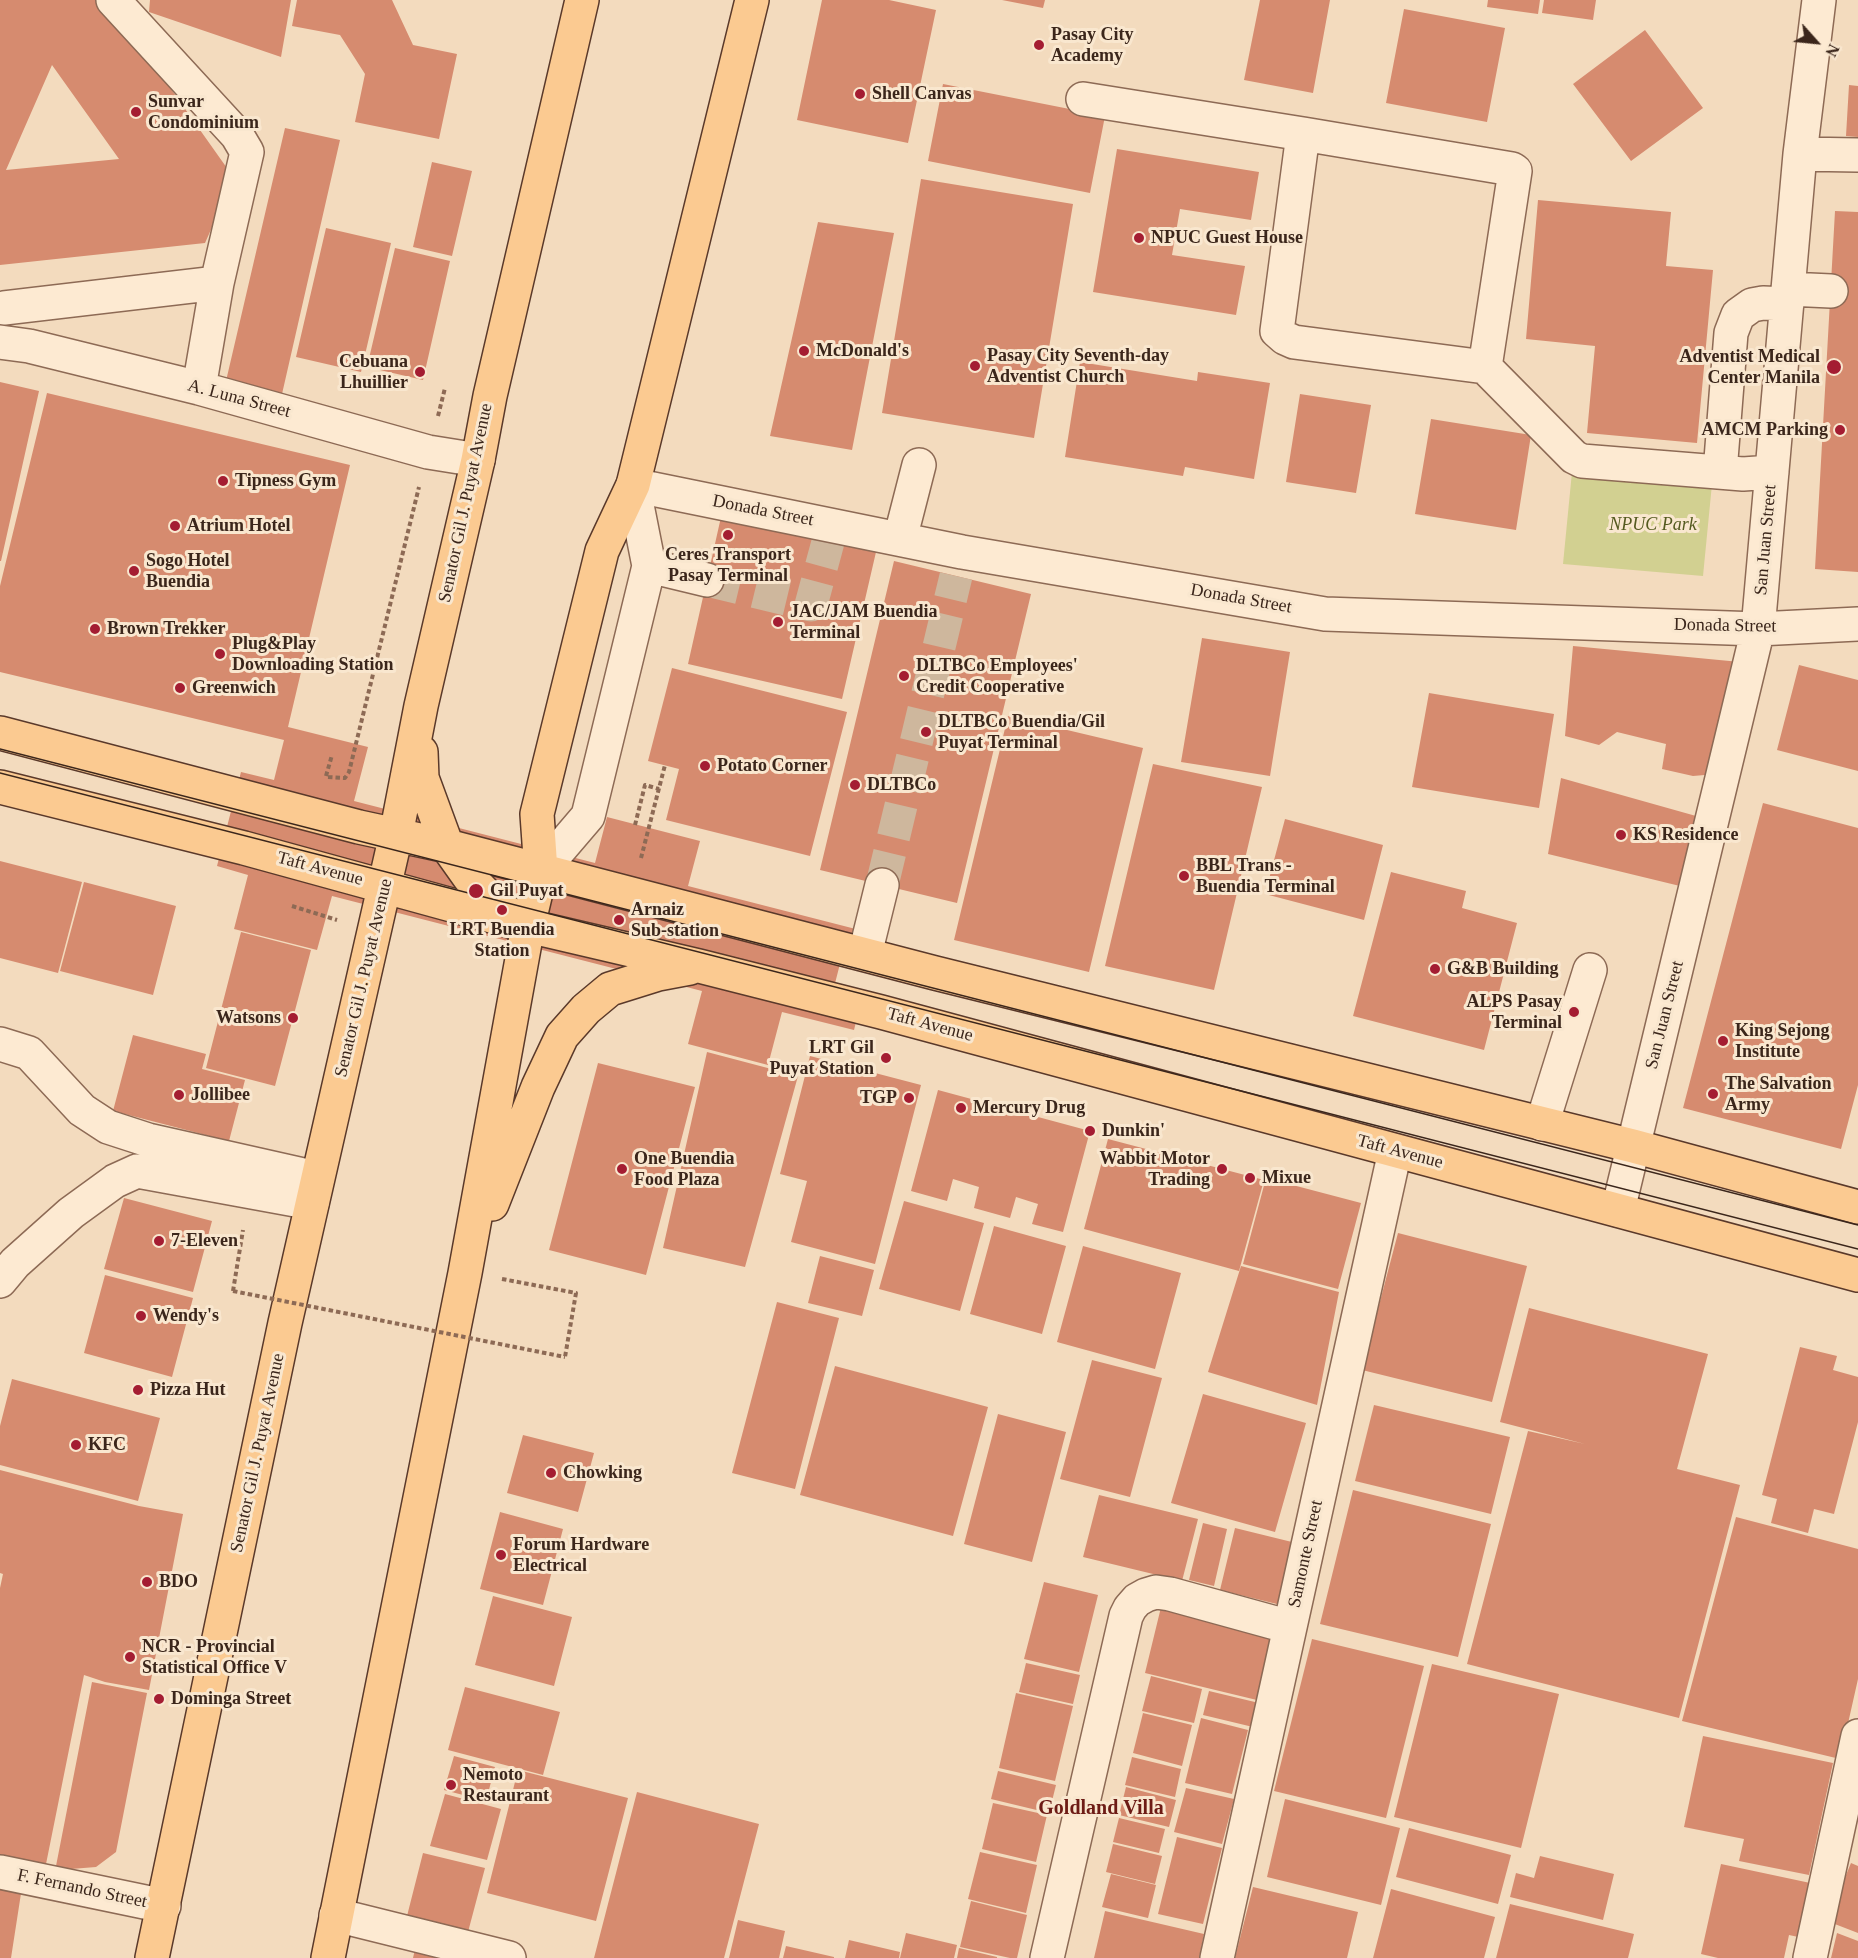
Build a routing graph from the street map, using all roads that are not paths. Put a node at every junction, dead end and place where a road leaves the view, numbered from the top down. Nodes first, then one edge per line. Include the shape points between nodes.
1 (112, 0) edge
2 (582, 0) edge
3 (752, 0) edge
4 (1819, 0) edge
5 (1083, 99) dead end
6 (1303, 134) junction
7 (1800, 154) junction
8 (1858, 155) edge
9 (217, 282) junction
10 (1831, 291) dead end
11 (1788, 297) junction
12 (4, 308) dead end
13 (0, 342) edge
14 (1485, 367) junction
15 (199, 388) junction
16 (478, 460) junction
17 (919, 465) dead end
18 (1720, 472) junction
19 (1772, 472) junction
20 (633, 485) junction
21 (900, 539) junction
22 (649, 566) junction
23 (706, 580) tunnel mouth
24 (1858, 624) edge
25 (1758, 629) junction
26 (421, 706) junction
27 (0, 733) edge
28 (0, 787) edge
29 (396, 835) junction
30 (447, 846) junction
31 (541, 870) junction
32 (882, 885) tunnel mouth
33 (385, 887) junction
34 (528, 926) junction
35 (865, 954) junction
36 (699, 966) junction
37 (1590, 970) dead end
38 (0, 1044) edge
39 (1542, 1124) junction
40 (1633, 1146) junction
41 (1395, 1151) junction
42 (315, 1191) junction
43 (1858, 1207) edge
44 (1618, 1210) junction
45 (465, 1273) junction
46 (1858, 1275) edge
47 (0, 1281) edge
48 (1290, 1627) junction
49 (1858, 1737) edge
50 (0, 1872) edge
51 (164, 1906) junction
52 (336, 1915) junction
53 (153, 1958) edge
54 (328, 1958) edge
55 (509, 1958) edge
56 (1047, 1958) edge
57 (1217, 1958) edge
58 (1810, 1958) edge

1 - 9 street via 237,135 247,152
2 - 16 main road, Senator Gil J. Puyat Avenue
3 - 20 main road
4 - 7 street, San Juan Street
5 - 6 street
6 - 14 street via 1277,331 1294,342
6 - 14 street via 1515,171
7 - 8 street
7 - 11 street, San Juan Street
9 - 12 street
9 - 15 street
10 - 11 street
11 - 18 street via 1752,305 1738,315 1731,333
11 - 19 street, San Juan Street
13 - 15 street, A. Luna Street
14 - 18 street via 1582,461
15 - 16 street, A. Luna Street via 428,452
16 - 26 main road, Senator Gil J. Puyat Avenue
17 - 21 street
18 - 19 street
19 - 25 street, San Juan Street
20 - 21 street, Donada Street via 830,534
20 - 22 street
20 - 31 main road via 602,551 537,814
21 - 25 street, Donada Street via 959,564 1325,614
22 - 23 street
22 - 31 street via 588,816
24 - 25 street, Donada Street
25 - 40 street, San Juan Street
26 - 29 main road, Senator Gil J. Puyat Avenue
26 - 30 main road via 422,778
27 - 29 main road
28 - 33 main road, Taft Avenue
29 - 30 main road
29 - 33 main road, Senator Gil J. Puyat Avenue
30 - 31 main road
30 - 34 main road via 468,877 495,905
31 - 34 main road
31 - 35 main road
32 - 35 street
33 - 34 main road, Taft Avenue
33 - 42 main road, Senator Gil J. Puyat Avenue
34 - 36 main road, Taft Avenue
34 - 45 main road
35 - 39 main road
36 - 41 main road, Taft Avenue
36 - 45 main road via 610,989 562,1036
37 - 39 street
38 - 42 street via 29,1053 82,1110 108,1126
39 - 40 main road
40 - 43 main road
40 - 44 street, San Juan Street
41 - 44 main road, Taft Avenue
41 - 48 street, Samonte Street
42 - 47 street via 138,1171 116,1181 71,1213
42 - 51 main road, Senator Gil J. Puyat Avenue
44 - 46 main road, Taft Avenue
45 - 52 main road
48 - 56 street via 1156,1592 1137,1600 1130,1608
48 - 57 street, Samonte Street
49 - 58 street
50 - 51 street, F. Fernando Street
51 - 53 main road, Senator Gil J. Puyat Avenue
52 - 54 main road
52 - 55 street

